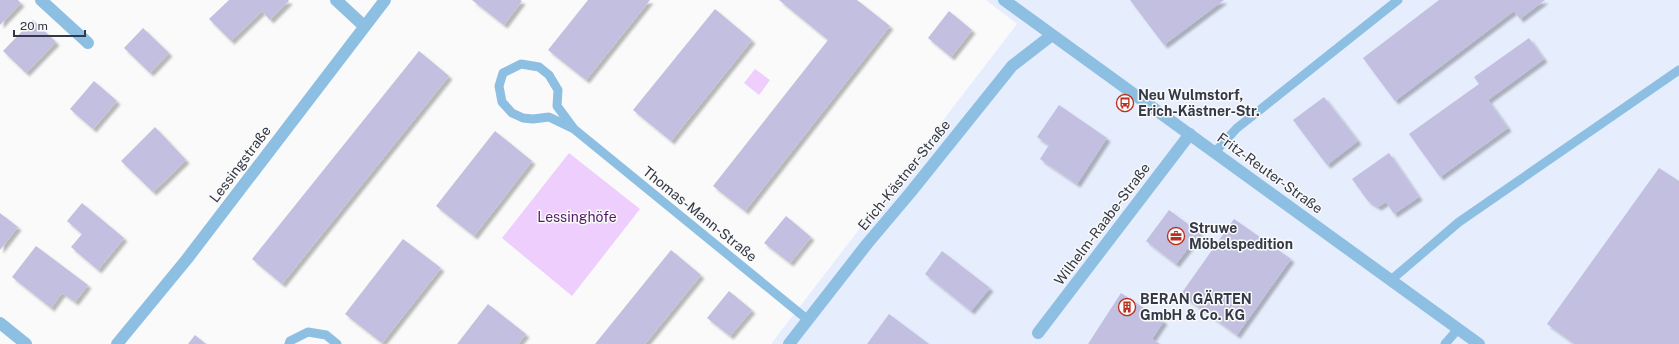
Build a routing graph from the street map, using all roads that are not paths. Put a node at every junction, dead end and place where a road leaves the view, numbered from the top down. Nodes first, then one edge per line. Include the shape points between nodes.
1 (41, 0) edge
2 (336, 0) edge
3 (385, 0) edge
4 (1004, 0) edge
5 (1398, 0) edge
6 (364, 26) junction
7 (1052, 35) junction
8 (88, 43) dead end
9 (1679, 70) edge
10 (574, 130) junction
11 (1190, 134) junction
12 (1215, 152) junction
13 (1391, 280) junction
14 (808, 320) junction
15 (0, 323) edge
16 (1458, 329) junction
17 (1038, 333) dead end
18 (26, 344) edge
19 (117, 344) edge
20 (290, 344) edge
21 (337, 344) edge
22 (789, 344) edge
23 (1445, 344) edge
24 (1479, 344) edge

1 - 8 street
2 - 6 street
3 - 6 street, Lessingstraße
4 - 7 street, Fritz-Reuter-Straße
5 - 12 lane via 1237,128
6 - 19 street, Lessingstraße via 187,259
7 - 11 street, Fritz-Reuter-Straße
7 - 14 street, Erich-Kästner-Straße via 1012,66
9 - 13 lane via 1460,222
10 - 10 lane, Thomas-Mann-Straße via 549,117 532,119 512,113 502,102 499,86 503,73 521,64 539,67 550,75 558,90 557,106
10 - 14 lane, Thomas-Mann-Straße
11 - 12 street, Fritz-Reuter-Straße
11 - 17 street, Wilhelm-Raabe-Straße
12 - 13 street, Fritz-Reuter-Straße
13 - 16 street, Fritz-Reuter-Straße
14 - 22 street, Erich-Kästner-Straße
15 - 18 street
16 - 23 lane
16 - 24 street, Fritz-Reuter-Straße
20 - 21 lane via 290,341 308,332 326,335

